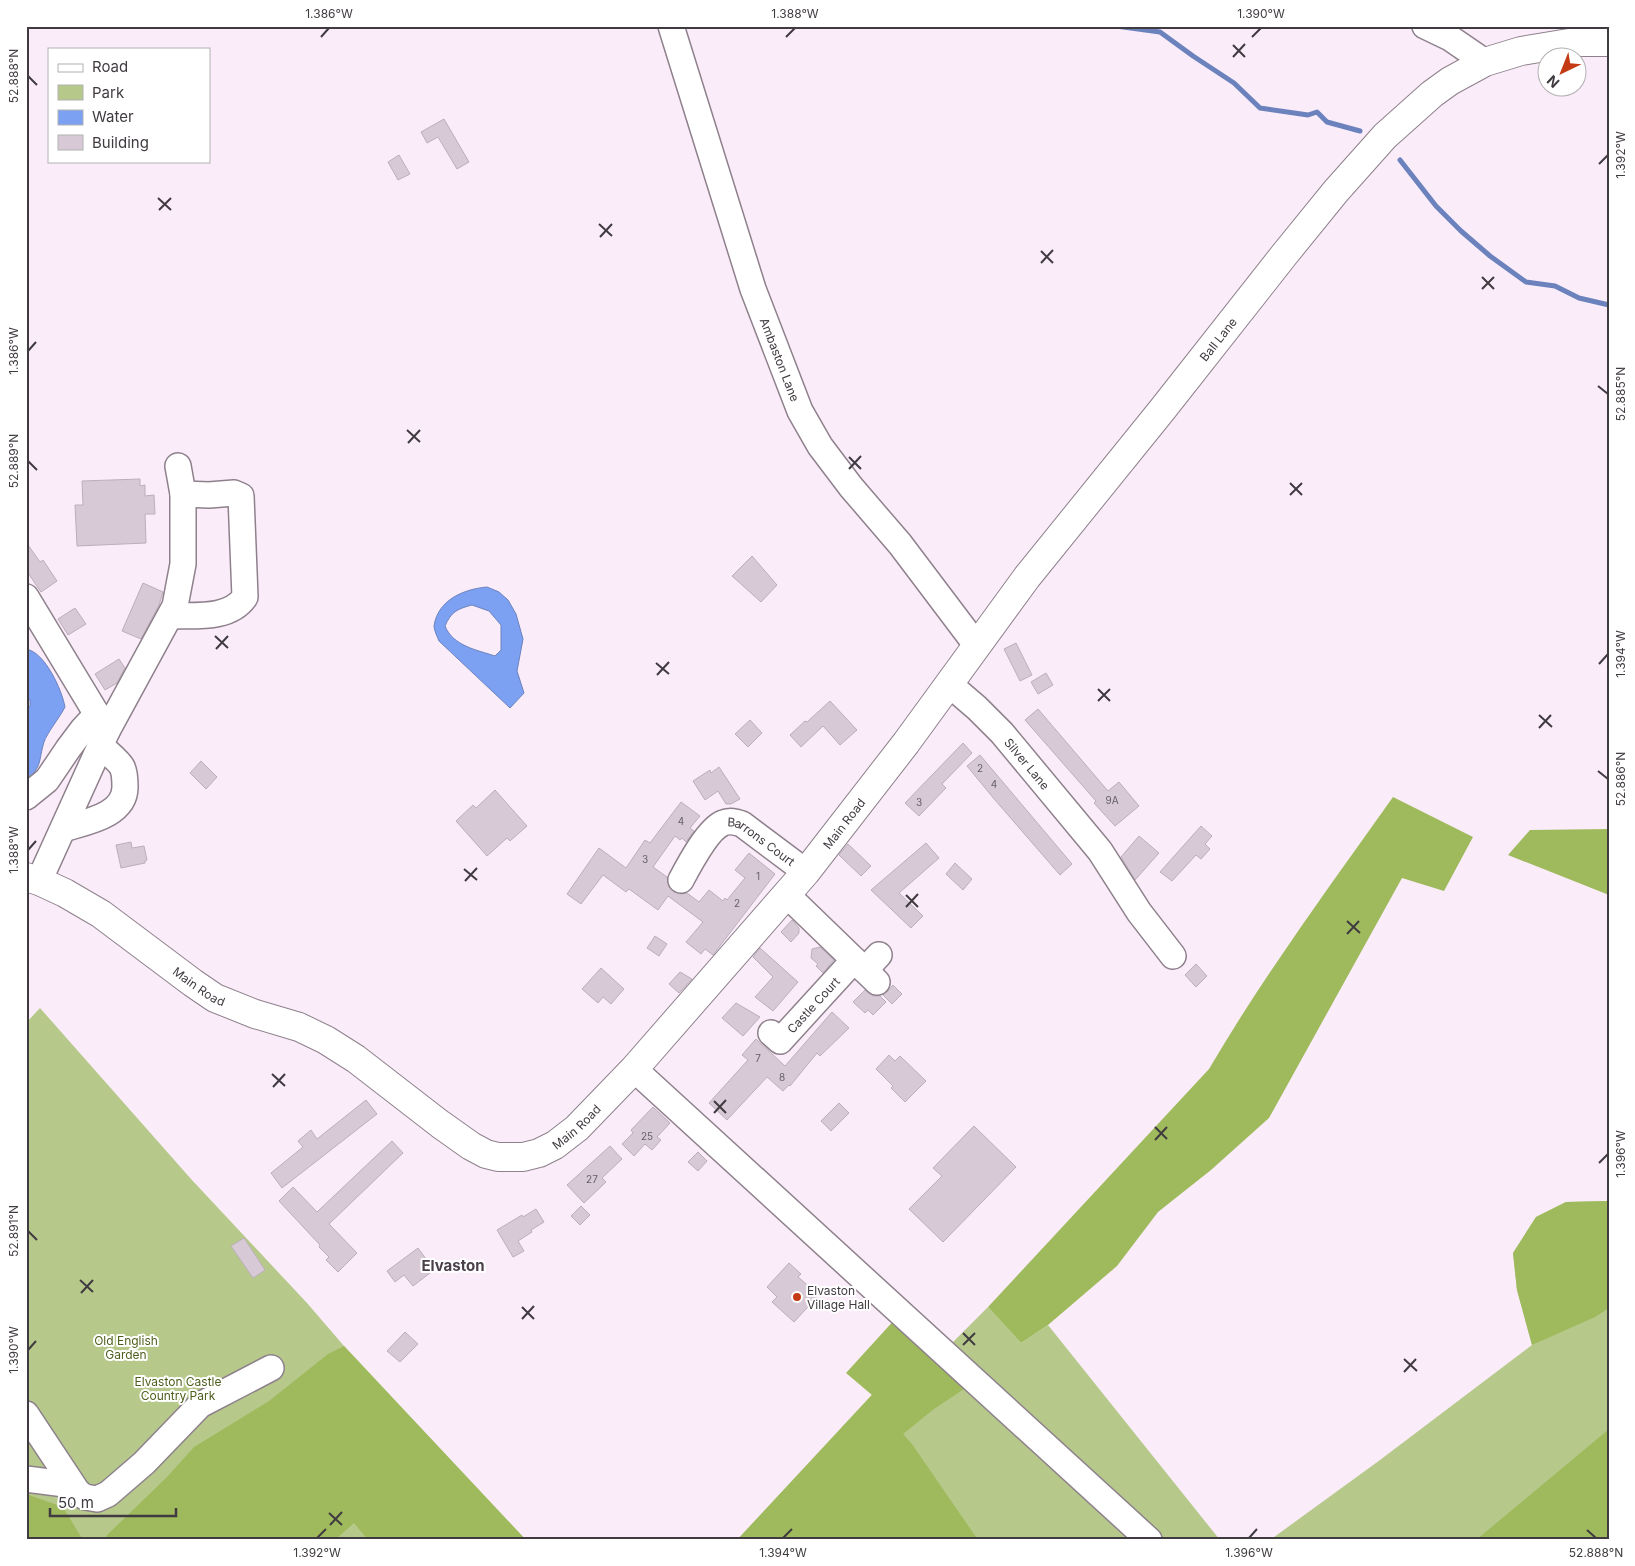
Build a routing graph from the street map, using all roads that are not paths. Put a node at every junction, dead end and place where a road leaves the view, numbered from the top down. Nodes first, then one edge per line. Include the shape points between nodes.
1 (671, 26) edge
2 (1425, 26) edge
3 (1609, 42) edge
4 (1485, 62) junction
5 (178, 466) dead end
6 (184, 494) junction
7 (26, 597) edge
8 (171, 616) junction
9 (978, 646) junction
10 (949, 684) junction
11 (102, 730) junction
12 (26, 797) edge
13 (63, 829) junction
14 (806, 872) junction
15 (33, 879) edge
16 (681, 880) dead end
17 (787, 895) junction
18 (1173, 956) dead end
19 (771, 1033) dead end
20 (634, 1068) junction
21 (271, 1368) dead end
22 (26, 1417) edge
23 (26, 1480) edge
24 (77, 1491) junction
25 (1149, 1540) edge

1 - 9 street, Ambaston Lane via 753,289 800,411 820,446 851,487 900,544
2 - 4 street via 1450,38
3 - 4 main road, Ball Lane via 1576,42 1521,51
4 - 9 main road, Ball Lane via 1450,81 1411,111 1336,191 1027,577
5 - 6 street
6 - 8 street via 183,564
6 - 8 street via 234,493 241,496 245,597 233,609 217,614
7 - 11 street
8 - 11 street
9 - 10 main road, Main Road
10 - 14 main road, Main Road
10 - 18 street, Silver Lane via 1002,733 1100,851 1138,912
11 - 12 street via 83,729 47,780
11 - 13 street
11 - 13 street via 122,767 125,794 118,807 92,821
13 - 15 street
14 - 16 street, Barrons Court via 742,824 731,821 716,828
14 - 17 main road, Main Road
15 - 20 main road, Main Road via 101,914 215,998 299,1027 341,1049 440,1124 486,1154 523,1157 555,1145 577,1128
17 - 19 street, Castle Court via 869,966 780,1041
17 - 20 main road, Main Road
20 - 25 street
21 - 24 street via 200,1405 144,1463 108,1494 97,1500
22 - 24 street
23 - 24 street via 65,1484

